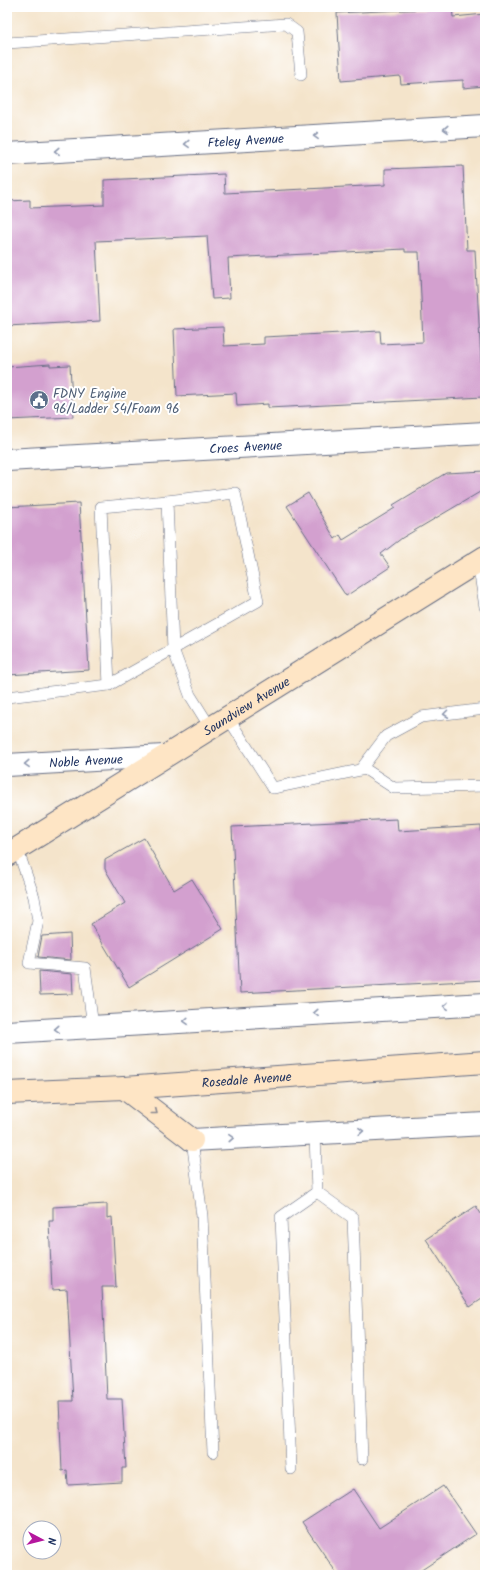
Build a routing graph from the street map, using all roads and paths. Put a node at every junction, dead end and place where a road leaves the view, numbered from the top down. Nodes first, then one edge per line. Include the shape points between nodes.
1 (7, 43) edge
2 (300, 75) dead end
3 (485, 126) edge
4 (7, 154) edge
5 (485, 433) edge
6 (7, 460) edge
7 (167, 501) junction
8 (482, 559) edge
9 (485, 607) edge
10 (173, 649) junction
11 (109, 685) junction
12 (7, 696) edge
13 (485, 709) edge
14 (219, 722) junction
15 (164, 756) junction
16 (7, 765) edge
17 (361, 769) junction
18 (485, 786) edge
19 (12, 852) edge
20 (485, 1004) edge
21 (94, 1026) junction
22 (7, 1032) edge
23 (485, 1062) edge
24 (124, 1088) junction
25 (7, 1093) edge
26 (485, 1124) edge
27 (315, 1134) junction
28 (192, 1140) junction
29 (317, 1192) junction
30 (213, 1452) dead end
31 (362, 1459) dead end
32 (291, 1469) dead end

1 - 2 lane via 286,24 297,32
3 -> 4 street, Fteley Avenue
5 - 6 street, Croes Avenue
7 - 10 lane
7 - 10 lane via 235,493 258,601
7 - 11 lane via 101,507
8 - 9 lane
8 - 14 main road, Soundview Avenue
10 - 11 lane
10 - 14 lane via 190,695
11 - 12 lane
13 -> 17 lane via 421,717 386,736
14 - 15 main road, Soundview Avenue
14 - 17 lane via 273,788
15 -> 16 street, Noble Avenue
15 - 19 main road, Soundview Avenue
17 - 18 lane via 365,768 394,788
19 - 21 lane via 34,897 38,921 29,963 85,968
20 -> 21 street
21 -> 22 street
23 - 24 main road, Rosedale Avenue
24 - 25 main road, Rosedale Avenue
24 -> 28 main road
27 -> 26 street
28 -> 27 street
27 - 29 lane
28 - 30 lane via 202,1216
29 - 31 lane via 352,1218
29 - 32 lane via 282,1217

